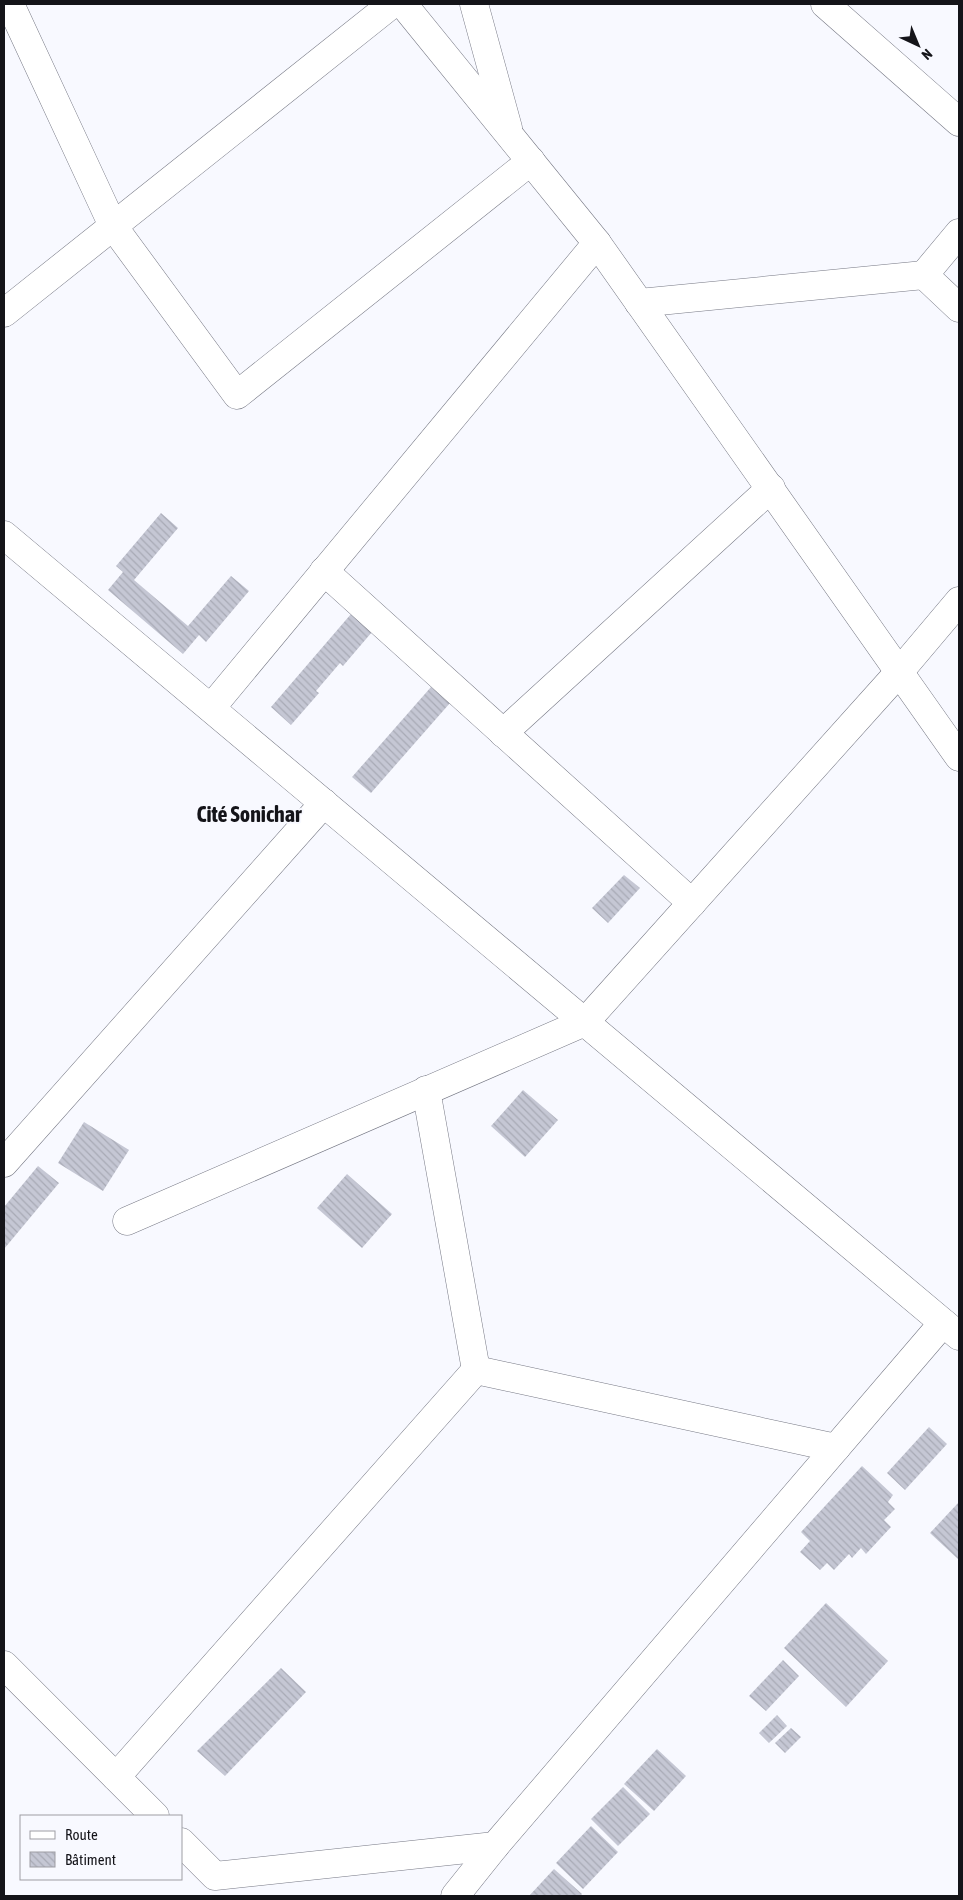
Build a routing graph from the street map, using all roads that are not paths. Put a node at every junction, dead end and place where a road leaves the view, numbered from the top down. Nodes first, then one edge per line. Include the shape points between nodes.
1 (10, 4) edge
2 (392, 4) edge
3 (403, 4) edge
4 (474, 4) edge
5 (825, 4) edge
6 (959, 122) edge
7 (511, 137) junction
8 (531, 161) junction
9 (113, 226) junction
10 (959, 233) edge
11 (596, 243) junction
12 (924, 275) junction
13 (639, 303) junction
14 (959, 308) edge
15 (4, 313) edge
16 (771, 488) junction
17 (4, 535) edge
18 (324, 571) junction
19 (959, 601) edge
20 (900, 671) junction
21 (211, 708) junction
22 (503, 733) junction
23 (959, 757) edge
24 (324, 803) junction
25 (692, 903) junction
26 (586, 1022) junction
27 (426, 1090) junction
28 (4, 1163) edge
29 (127, 1221) dead end
30 (951, 1329) edge
31 (476, 1370) junction
32 (836, 1448) junction
33 (4, 1665) edge
34 (116, 1777) junction
35 (154, 1815) edge
36 (182, 1843) edge
37 (495, 1846) junction
38 (455, 1896) edge

1 - 9 street
2 - 9 street
3 - 7 street
4 - 7 street
5 - 6 street
7 - 8 street
8 - 9 street via 237,395
8 - 11 street
9 - 15 street
10 - 12 street
11 - 13 street
11 - 18 street
12 - 13 street
12 - 14 street
13 - 16 street
16 - 20 street
16 - 22 street
17 - 21 street
18 - 21 street
18 - 22 street
19 - 20 street
20 - 23 street
20 - 25 street
21 - 24 street
22 - 25 street
24 - 26 street
24 - 28 street
25 - 26 street
26 - 27 street
26 - 30 street
27 - 29 street
27 - 31 street
30 - 32 street
31 - 32 street
31 - 34 street
32 - 37 street
33 - 34 street
34 - 35 street
36 - 37 street via 215,1876
37 - 38 street

